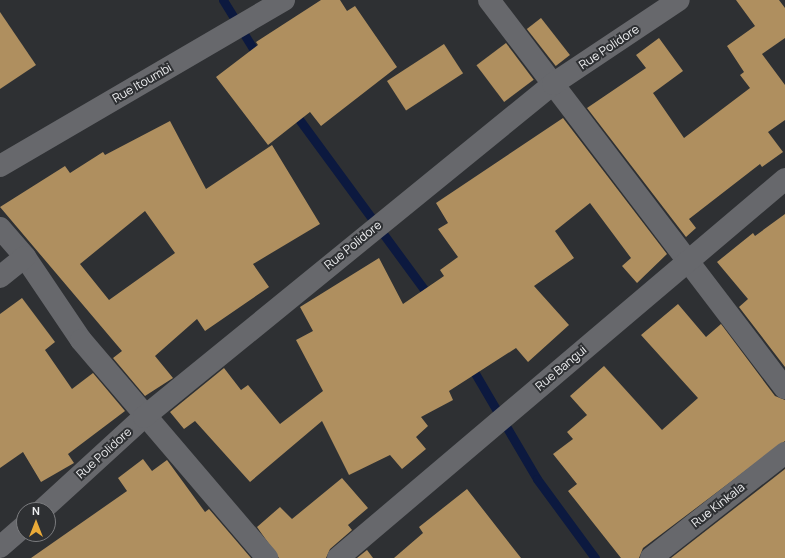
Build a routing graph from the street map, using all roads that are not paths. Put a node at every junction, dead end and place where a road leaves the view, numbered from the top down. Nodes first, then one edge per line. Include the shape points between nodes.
1 (284, 0) edge
2 (489, 0) edge
3 (679, 0) edge
4 (553, 84) junction
5 (0, 166) edge
6 (785, 179) edge
7 (0, 228) edge
8 (25, 257) junction
9 (687, 261) junction
10 (0, 277) edge
11 (785, 388) edge
12 (144, 417) junction
13 (785, 453) edge
14 (51, 502) edge
15 (16, 533) edge
16 (0, 548) edge
17 (268, 558) edge
18 (338, 558) edge
19 (651, 558) edge

1 - 5 street, Rue Itoumbi
2 - 4 street
3 - 4 street, Rue Polidore
4 - 9 street
4 - 12 street, Rue Polidore
6 - 9 street, Rue Bangui
7 - 8 street
8 - 10 street
8 - 12 street via 81,340
9 - 11 street
9 - 18 street, Rue Bangui
12 - 14 street, Rue Polidore
12 - 17 street
13 - 19 street, Rue Kinkala
15 - 16 street

